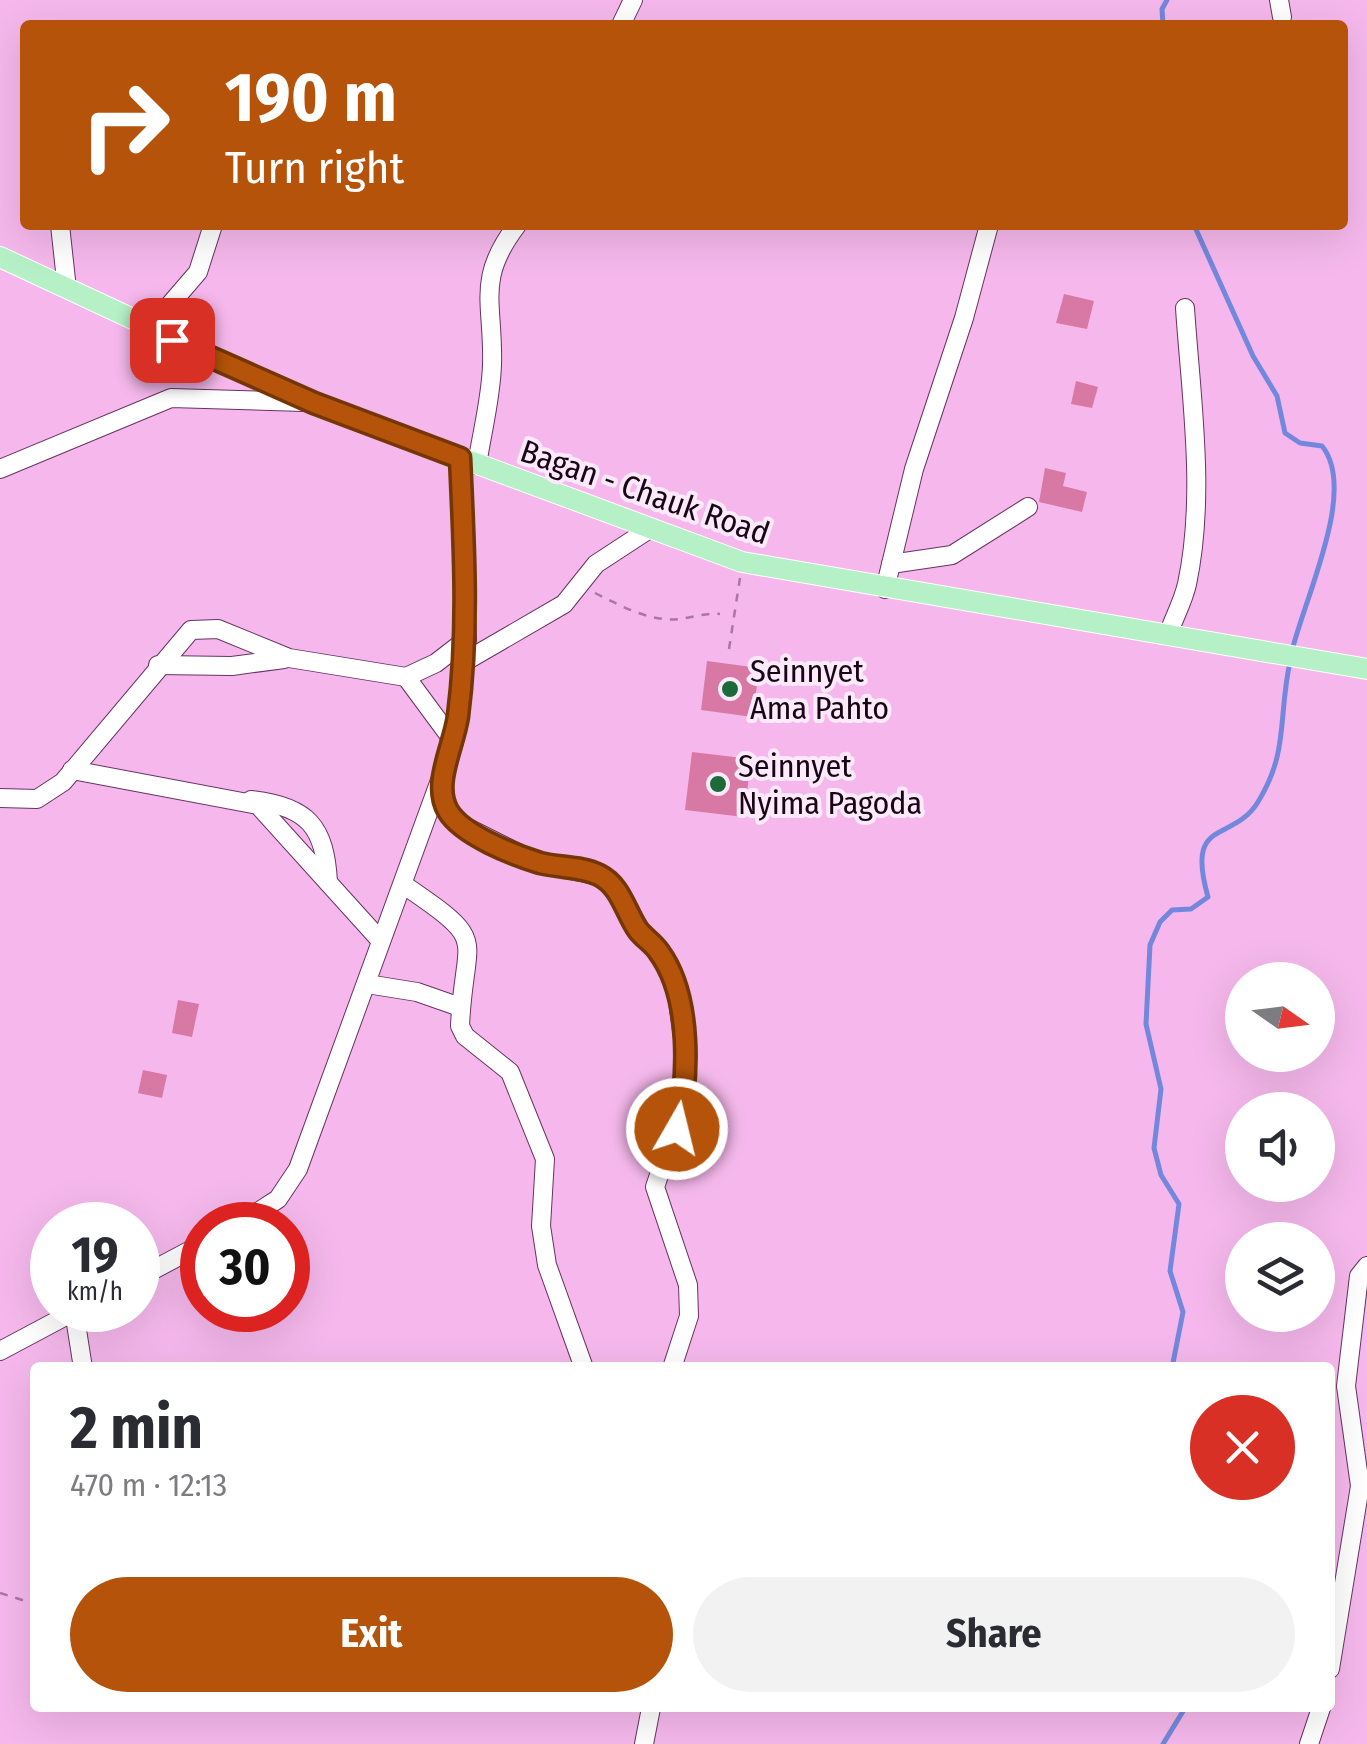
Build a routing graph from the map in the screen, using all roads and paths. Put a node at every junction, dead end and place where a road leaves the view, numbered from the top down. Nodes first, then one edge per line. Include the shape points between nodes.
1 (61, 230) edge
2 (211, 230) edge
3 (513, 230) edge
4 (988, 230) edge
5 (0, 257) edge
6 (67, 290) junction
7 (1185, 308) dead end
8 (150, 330) junction
9 (314, 403) junction
10 (468, 462) junction
11 (0, 469) edge
12 (1028, 507) dead end
13 (648, 530) junction
14 (742, 562) junction
15 (891, 564) junction
16 (580, 586) junction
17 (885, 589) junction
18 (720, 614) dead end
19 (1168, 634) junction
20 (467, 639) junction
21 (728, 648) dead end
22 (289, 658) junction
23 (464, 662) junction
24 (158, 664) junction
25 (1367, 669) edge
26 (406, 677) junction
27 (454, 742) junction
28 (72, 770) junction
29 (440, 785) junction
30 (0, 798) edge
31 (236, 798) junction
32 (328, 882) junction
33 (404, 885) junction
34 (380, 940) junction
35 (367, 984) junction
36 (460, 1007) junction
37 (273, 1202) edge
38 (1367, 1266) edge
39 (36, 1332) edge
40 (78, 1332) edge
41 (0, 1351) edge
42 (82, 1362) edge
43 (582, 1362) edge
44 (674, 1362) edge
45 (0, 1592) edge
46 (30, 1602) edge
47 (1335, 1638) edge
48 (651, 1712) edge
49 (1320, 1712) edge
50 (644, 1744) edge
51 (1309, 1744) edge

1 - 6 street
2 - 8 street via 198,272
3 - 10 street via 491,271 492,370
4 - 15 street
5 - 6 main road, Bagan - Chauk Road
6 - 8 main road, Bagan - Chauk Road
7 - 19 street via 1195,452 1192,548 1182,603
8 - 9 main road, Bagan - Chauk Road
9 - 10 main road, Bagan - Chauk Road
9 - 11 street via 171,398
10 - 13 main road, Bagan - Chauk Road
10 - 20 street
12 - 15 street via 952,554
13 - 14 main road, Bagan - Chauk Road
13 - 16 street via 596,564
14 - 17 main road, Bagan - Chauk Road
14 - 21 path
15 - 17 street
16 - 18 path via 641,616
16 - 23 street via 564,604
17 - 19 main road, Bagan - Chauk Road
19 - 25 main road, Bagan - Chauk Road
20 - 23 street
20 - 26 street
22 - 24 street via 232,666
22 - 24 street via 218,629 198,628
22 - 26 street
23 - 27 street
24 - 28 street
26 - 27 street
27 - 29 street
28 - 30 street via 36,799
28 - 31 street
29 - 33 street
29 - 44 street via 446,810 458,823 538,863 604,877 660,952 676,987 684,1101 655,1187 688,1285 689,1316
31 - 32 street via 258,805
31 - 32 street via 276,802 314,825 326,849
32 - 34 street
33 - 34 street
33 - 36 street via 468,936
34 - 35 street
35 - 36 street
35 - 37 street via 298,1168
36 - 43 street via 465,1036 510,1072 545,1160 541,1226 547,1265
38 - 47 street via 1360,1276 1346,1386 1360,1486
39 - 41 street
40 - 42 street
45 - 46 path
48 - 50 street
49 - 51 street

